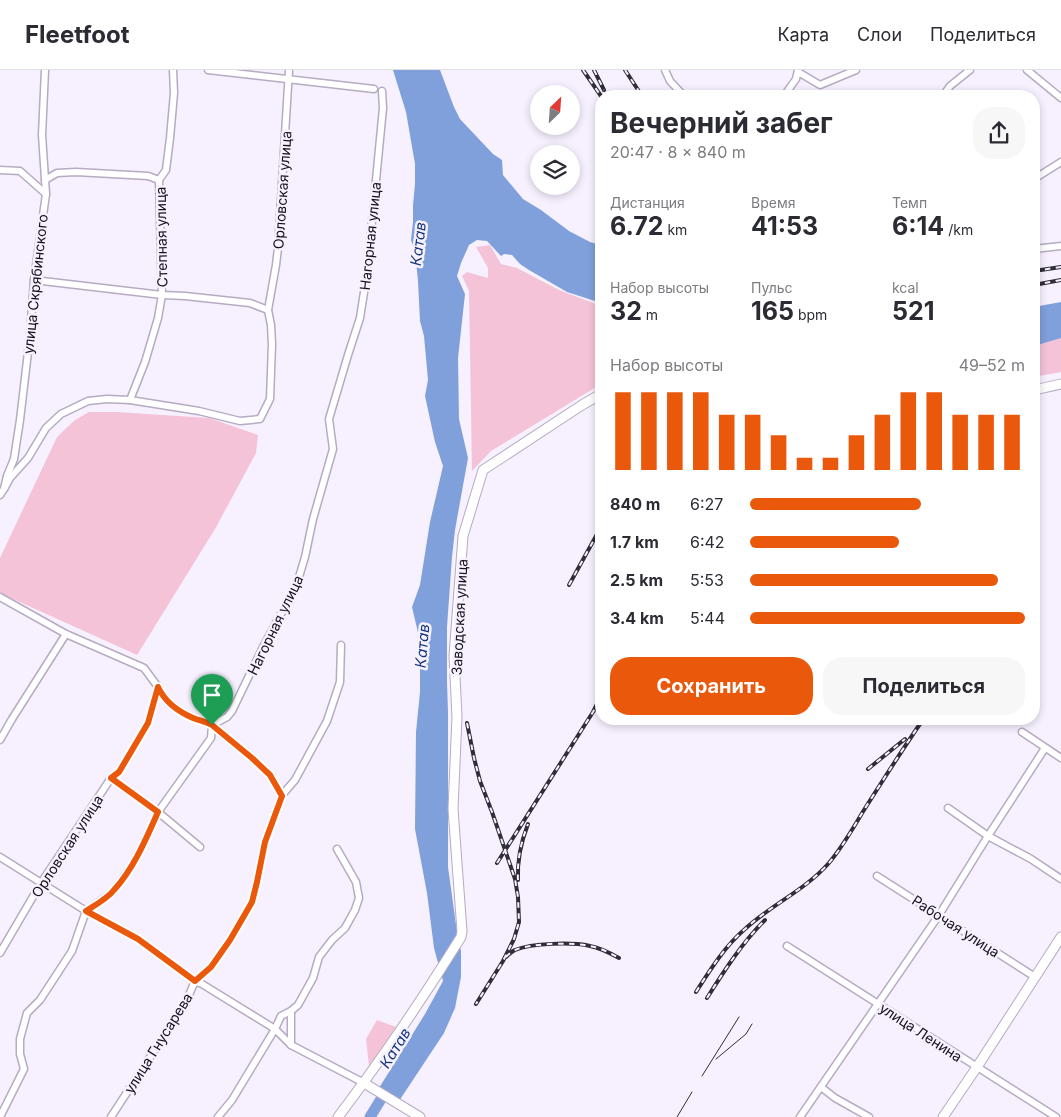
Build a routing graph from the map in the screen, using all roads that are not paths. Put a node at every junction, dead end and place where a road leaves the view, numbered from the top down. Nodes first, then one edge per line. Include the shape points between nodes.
1 (45, 70) edge
2 (173, 70) edge
3 (208, 70) edge
4 (289, 70) edge
5 (665, 70) edge
6 (856, 70) edge
7 (970, 70) edge
8 (1027, 70) edge
9 (798, 71) edge
10 (289, 79) junction
11 (374, 89) dead end
12 (678, 90) edge
13 (788, 90) edge
14 (947, 90) edge
15 (382, 91) dead end
16 (1061, 98) edge
17 (1061, 162) edge
18 (0, 170) edge
19 (1040, 175) edge
20 (45, 180) junction
21 (159, 180) junction
22 (46, 194) junction
23 (1061, 246) edge
24 (1040, 248) edge
25 (34, 280) junction
26 (162, 295) junction
27 (268, 310) junction
28 (1061, 384) edge
29 (1040, 389) edge
30 (595, 398) edge
31 (130, 400) junction
32 (2, 492) edge
33 (0, 597) edge
34 (66, 634) junction
35 (341, 645) dead end
36 (158, 687) junction
37 (212, 725) junction
38 (1022, 732) dead end
39 (0, 740) edge
40 (1045, 748) junction
41 (1061, 758) edge
42 (111, 778) junction
43 (282, 796) junction
44 (948, 808) dead end
45 (158, 812) junction
46 (988, 836) junction
47 (200, 847) dead end
48 (337, 849) dead end
49 (0, 858) edge
50 (877, 876) dead end
51 (1061, 879) edge
52 (41, 883) junction
53 (86, 911) junction
54 (939, 915) junction
55 (1061, 937) edge
56 (787, 946) dead end
57 (0, 953) edge
58 (1035, 977) junction
59 (195, 981) junction
60 (877, 1004) junction
61 (291, 1011) junction
62 (275, 1029) junction
63 (291, 1045) junction
64 (977, 1068) junction
65 (364, 1083) junction
66 (821, 1087) junction
67 (0, 1117) edge
68 (111, 1117) edge
69 (218, 1117) edge
70 (338, 1117) edge
71 (420, 1117) edge
72 (800, 1117) edge
73 (869, 1117) edge
74 (943, 1117) edge
75 (1056, 1117) edge

1 - 20 street, улица Скрябинского via 42,135
2 - 21 street, Степная улица via 174,93 166,170
3 - 10 street
4 - 10 street, Орловская улица
5 - 12 street
6 - 9 street via 820,85
7 - 14 street
8 - 16 street
9 - 13 street
10 - 11 street
10 - 27 street, Орловская улица via 278,248
15 - 37 street, Нагорная улица via 375,195 360,318 329,419 333,449 303,567 232,711
17 - 19 street
18 - 22 street via 20,172
20 - 21 street via 56,173 76,172 148,176
20 - 22 street, улица Скрябинского
21 - 26 street, Степная улица
22 - 25 street, улица Скрябинского
23 - 24 street
25 - 26 street
25 - 32 street, улица Скрябинского via 20,420 14,459
26 - 27 street via 250,303
26 - 31 street, Степная улица via 145,362
27 - 31 street, Орловская улица via 272,325 270,399 260,419 240,420
28 - 29 street
30 - 65 street, Заводская улица via 483,470 463,536 454,656 457,717 453,809 461,937
31 - 32 street via 88,401 62,414 46,428
33 - 34 street
34 - 36 street via 144,668
34 - 39 street
35 - 43 street, улица Гнусарева via 340,682 327,721 295,780
36 - 37 street via 181,712
36 - 42 street, Орловская улица via 148,723 119,772
37 - 43 street via 270,775
37 - 45 street via 211,738
38 - 40 street
40 - 41 street
40 - 46 street
42 - 45 street
42 - 52 street, Орловская улица
43 - 59 street, улица Гнусарева via 265,842 252,902 211,967
44 - 46 street
45 - 47 street
45 - 53 street via 131,868 113,892
46 - 51 street
46 - 54 street
48 - 61 street via 356,882 359,898 345,928 319,957 313,978
49 - 52 street
50 - 54 street, Рабочая улица
52 - 53 street
52 - 57 street, Орловская улица
53 - 59 street via 138,939
53 - 67 street via 72,951 40,1000 27,1013 20,1039 24,1069
54 - 58 street, Рабочая улица
54 - 60 street
55 - 58 street
56 - 60 street, улица Ленина
58 - 64 street
59 - 62 street
59 - 68 street, улица Гнусарева via 186,1002
60 - 64 street, улица Ленина
60 - 66 street
61 - 62 street via 281,1016
61 - 63 street
62 - 63 street
62 - 69 street via 232,1100
63 - 65 street
64 - 74 street
64 - 75 street, улица Ленина
65 - 70 street
65 - 71 street
66 - 72 street
66 - 73 street

